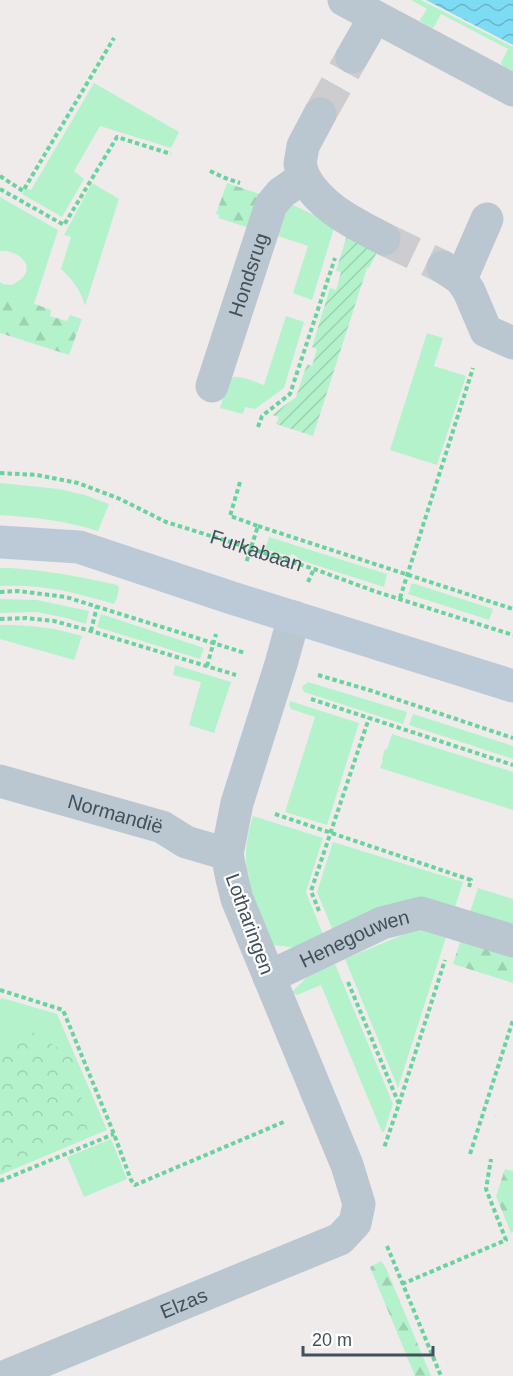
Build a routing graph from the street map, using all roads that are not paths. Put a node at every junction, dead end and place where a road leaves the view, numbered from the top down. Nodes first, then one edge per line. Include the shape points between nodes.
1 (344, 0) edge
2 (375, 17) junction
3 (352, 57) tunnel mouth
4 (513, 90) edge
5 (320, 114) tunnel mouth
6 (304, 177) junction
7 (487, 219) dead end
8 (384, 239) tunnel mouth
9 (500, 337) edge
10 (212, 386) dead end
11 (0, 542) edge
12 (294, 617) junction
13 (513, 687) edge
14 (0, 781) edge
15 (227, 854) junction
16 (513, 941) edge
17 (269, 977) junction
18 (355, 1222) joint
19 (6, 1376) edge

1 - 2 street
2 - 3 street
2 - 4 street
5 - 6 street via 303,146 300,164
6 - 8 street via 321,201
6 - 10 street, Hondsrug via 271,205
7 - 9 street via 452,273
11 - 12 street via 79,547
12 - 13 street
12 - 15 street, Lotharingen via 237,803
14 - 15 street, Normandië via 162,827 186,842
15 - 17 street, Lotharingen via 237,899
16 - 17 street, Henegouwen via 420,913 382,923
17 - 18 street, Lotharingen via 347,1165 359,1204
18 - 19 street, Elzas via 340,1239

